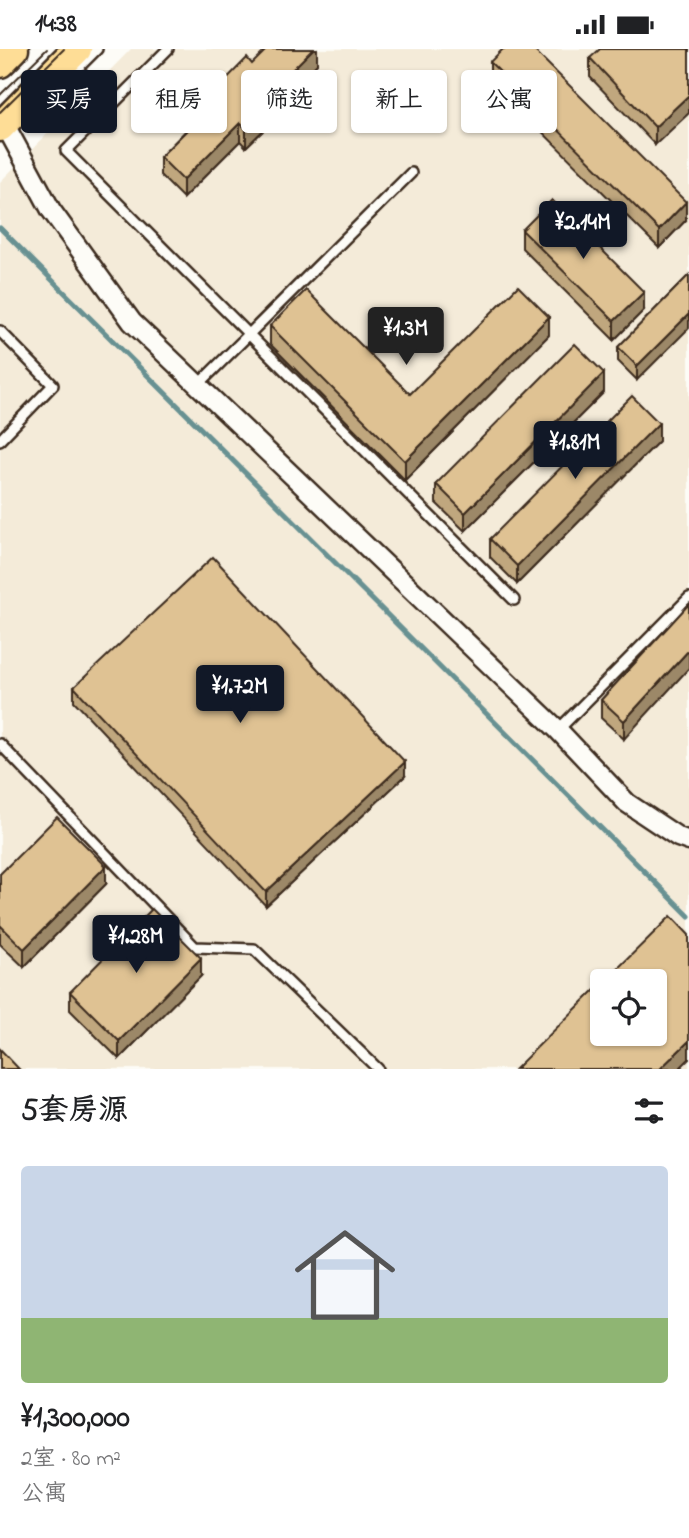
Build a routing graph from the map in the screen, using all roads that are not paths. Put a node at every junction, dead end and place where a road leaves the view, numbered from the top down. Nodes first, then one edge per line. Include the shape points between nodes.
1 (14, 49) edge
2 (77, 49) edge
3 (97, 49) edge
4 (168, 49) edge
5 (0, 63) edge
6 (76, 70) edge
7 (7, 131) edge
8 (411, 173) dead end
9 (0, 331) edge
10 (249, 334) junction
11 (198, 385) junction
12 (0, 440) edge
13 (689, 598) edge
14 (514, 600) dead end
15 (558, 730) junction
16 (0, 744) edge
17 (689, 841) edge
18 (378, 1069) edge

1 - 5 main road
2 - 7 main road
3 - 6 lane
4 - 10 lane via 66,151
7 - 11 street via 51,210 132,322
8 - 10 lane
9 - 12 lane via 53,385
10 - 11 lane
10 - 14 lane
11 - 15 street
13 - 15 lane
15 - 17 street via 628,803
16 - 18 lane via 195,947 254,949

